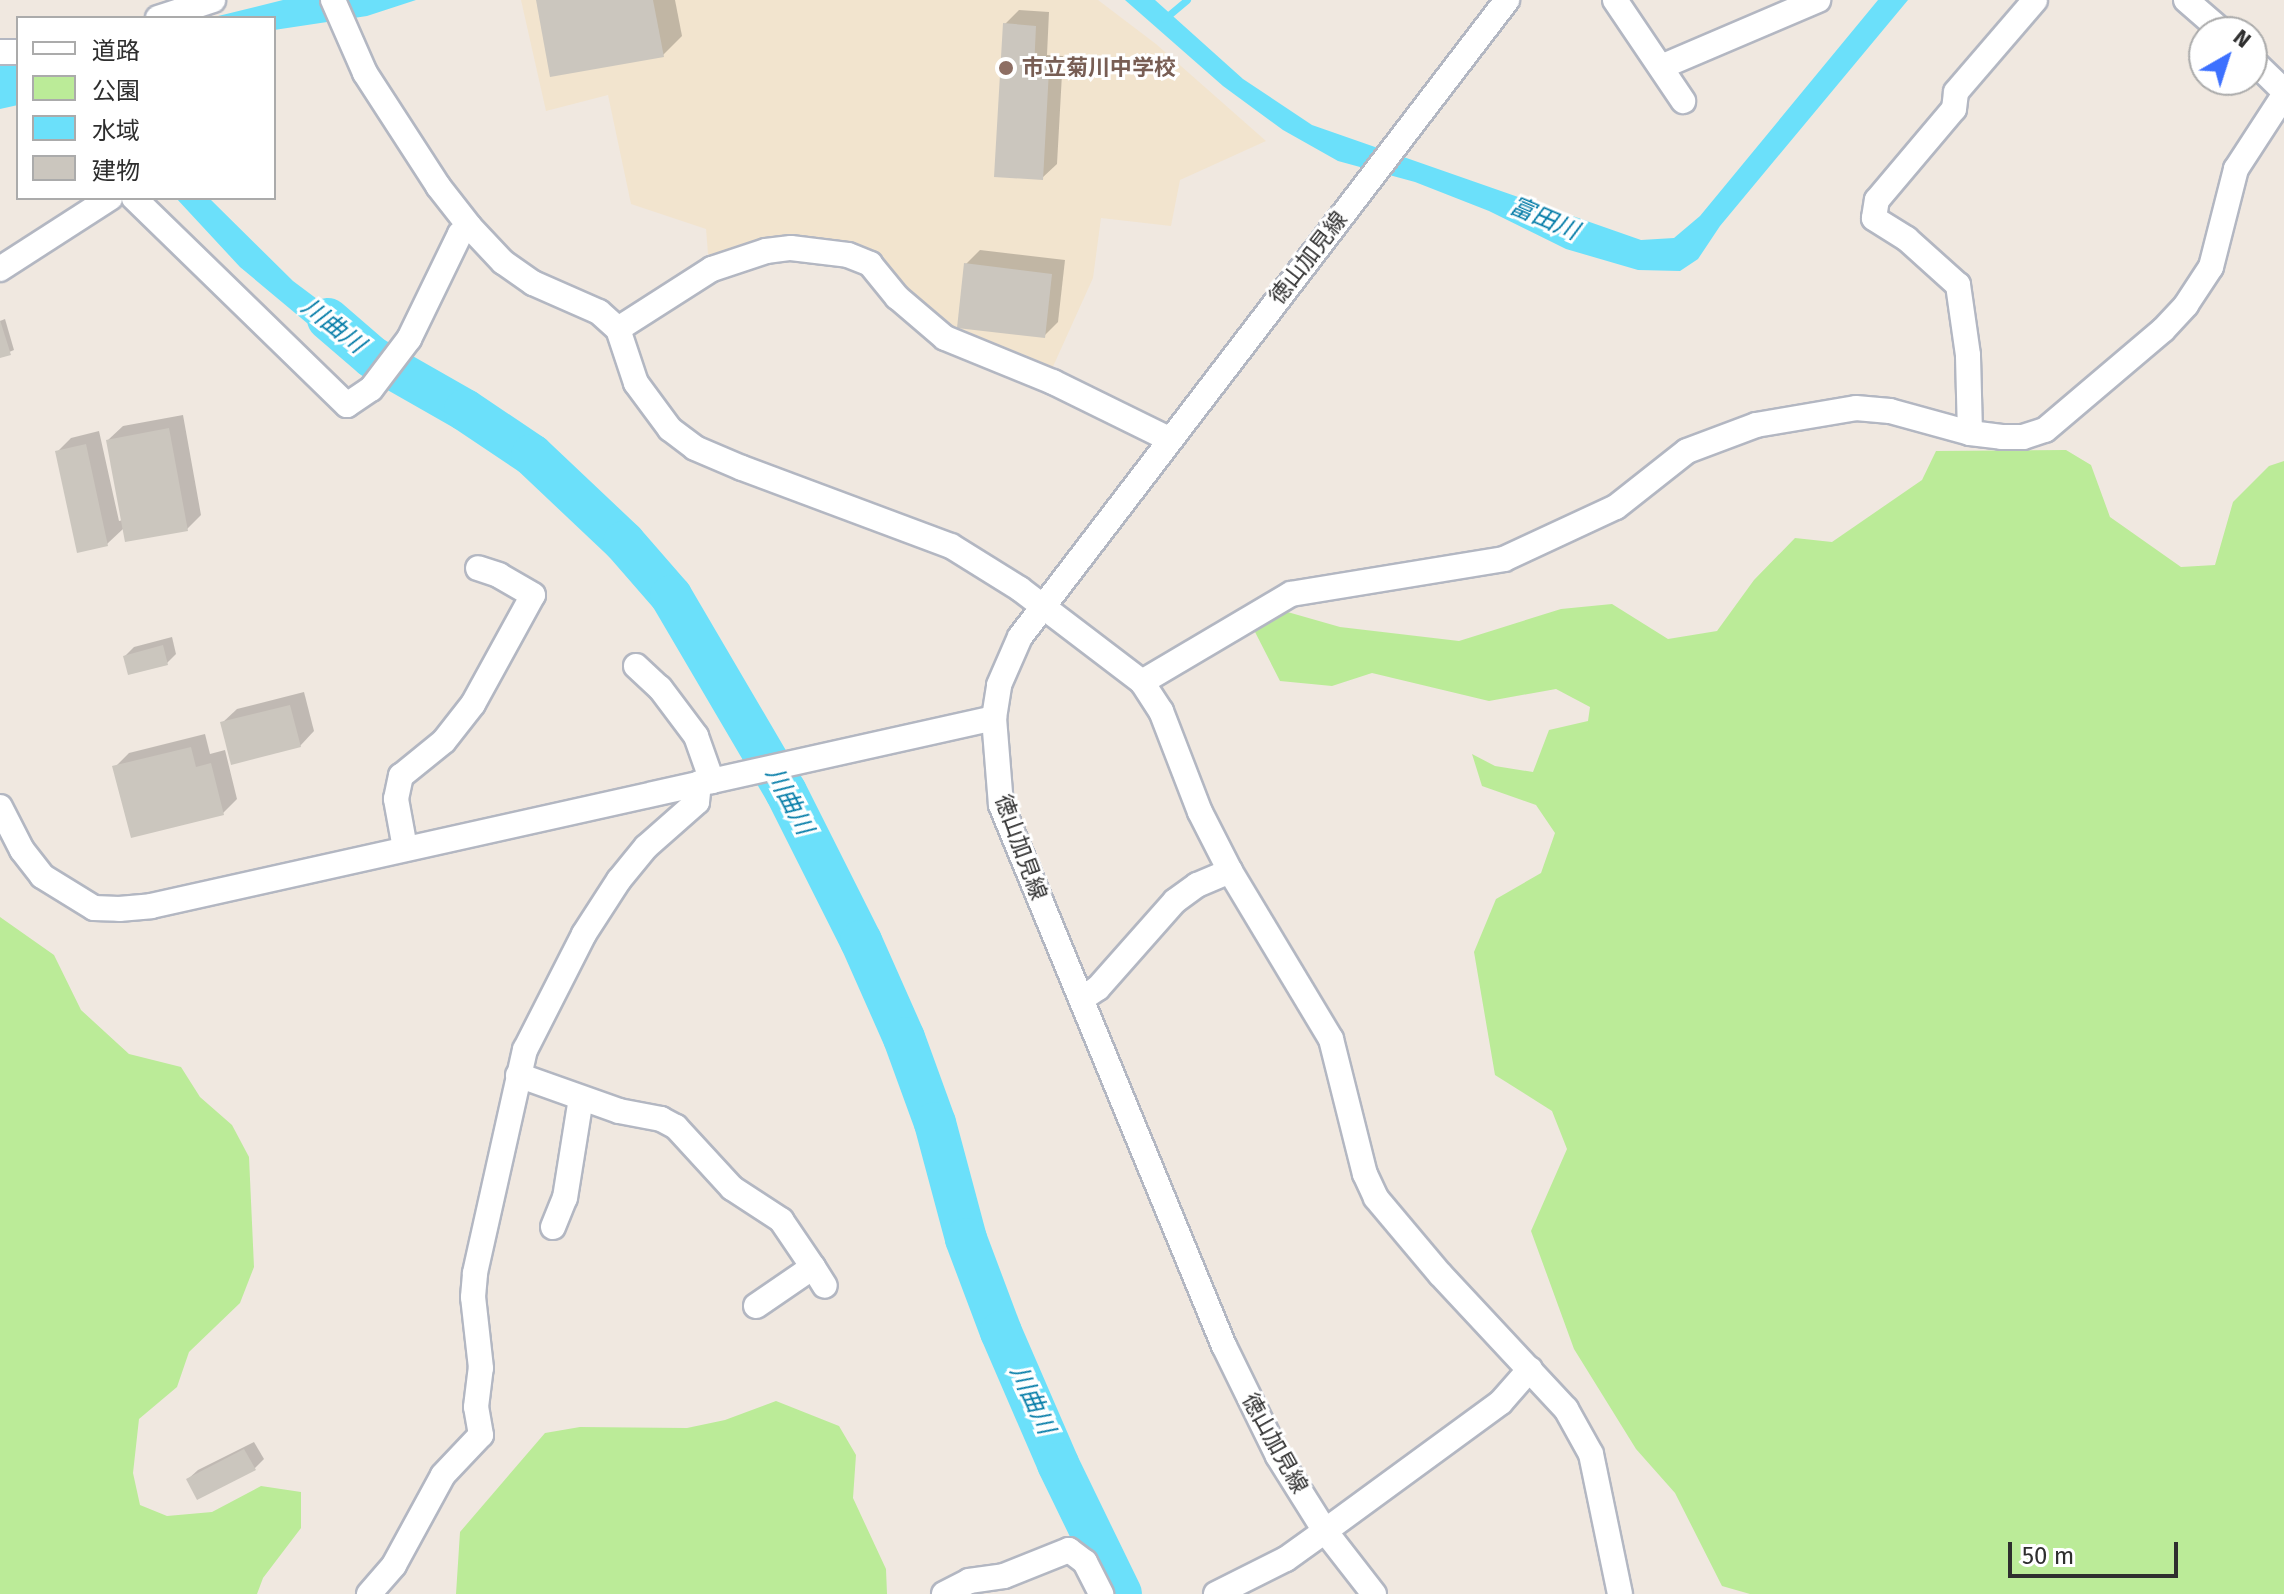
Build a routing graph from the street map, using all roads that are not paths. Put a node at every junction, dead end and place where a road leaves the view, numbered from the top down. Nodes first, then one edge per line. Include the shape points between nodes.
1 (213, 0) edge
2 (333, 0) edge
3 (1507, 0) edge
4 (1615, 0) edge
5 (1818, 0) edge
6 (2035, 0) edge
7 (2186, 0) edge
8 (164, 16) edge
9 (2204, 16) edge
10 (1661, 67) junction
11 (2268, 76) edge
12 (2284, 93) edge
13 (1683, 101) dead end
14 (107, 200) edge
15 (136, 200) edge
16 (470, 227) junction
17 (0, 269) edge
18 (618, 329) junction
19 (1970, 433) junction
20 (1169, 439) junction
21 (478, 568) dead end
22 (1043, 606) junction
23 (636, 666) dead end
24 (1142, 682) junction
25 (994, 718) junction
26 (706, 782) junction
27 (0, 807) edge
28 (405, 848) junction
29 (1230, 871) junction
30 (1083, 998) junction
31 (518, 1075) junction
32 (581, 1098) junction
33 (553, 1227) dead end
34 (756, 1306) dead end
35 (1530, 1369) junction
36 (1325, 1531) junction
37 (369, 1594) edge
38 (944, 1594) edge
39 (1101, 1594) edge
40 (1216, 1594) edge
41 (1374, 1594) edge
42 (1620, 1594) edge

1 - 8 street
2 - 16 street via 365,73
3 - 20 street, 徳山加見線
4 - 10 street
5 - 10 street
6 - 19 street via 1956,92 1954,109 1877,200 1874,218 1907,239 1958,285 1968,355
7 - 9 street
10 - 13 street
11 - 12 street
12 - 19 street via 2236,169 2211,267 2163,330 2045,430 2023,437
14 - 17 street
15 - 16 street via 347,405 371,389 409,339 460,234
16 - 18 street via 523,276 599,312
18 - 20 street via 712,269 766,251 791,248 848,255 870,264 897,297 945,338 1053,382
18 - 22 street via 649,406 695,448 951,546
19 - 24 street via 1890,411 1856,408 1756,425 1687,451 1616,507 1504,559 1291,594
20 - 22 street, 徳山加見線
21 - 28 street via 533,595 473,704 444,741 401,776 396,799
22 - 24 street
22 - 25 street, 徳山加見線 via 1020,637 999,685
23 - 26 street via 696,736
24 - 29 street via 1161,711 1200,812
25 - 26 street
25 - 30 street, 徳山加見線 via 1001,805
26 - 28 street
26 - 31 street via 697,802 646,847 584,934 525,1050
27 - 28 street via 42,876 94,908 151,906
29 - 30 street via 1175,901 1098,988
29 - 35 street via 1331,1039 1365,1174 1376,1198
30 - 36 street, 徳山加見線 via 1224,1346 1278,1456
31 - 32 street
31 - 37 street via 475,1273 481,1435 443,1475 394,1565
32 - 33 street via 565,1198
32 - 34 street via 676,1127 732,1188 781,1220 819,1276
35 - 36 street via 1501,1402
35 - 42 street via 1566,1409 1591,1454
36 - 40 street via 1286,1559
36 - 41 street, 徳山加見線
38 - 39 street via 1069,1550 1085,1562

